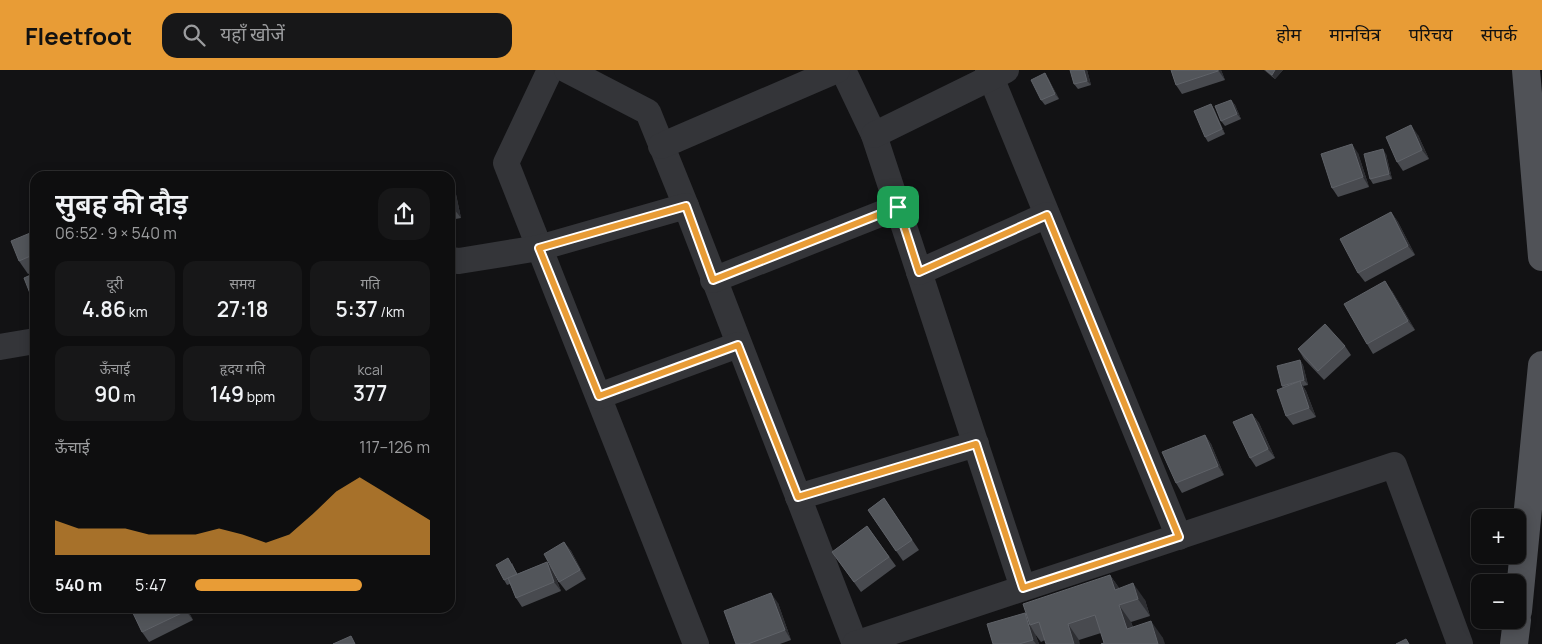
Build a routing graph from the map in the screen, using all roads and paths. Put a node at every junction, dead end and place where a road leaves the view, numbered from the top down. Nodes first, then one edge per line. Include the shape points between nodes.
1 (550, 70) edge
2 (567, 70) edge
3 (837, 70) edge
4 (843, 70) edge
5 (1526, 70) edge
6 (995, 73) edge
7 (874, 135) junction
8 (661, 146) junction
9 (686, 206) junction
10 (898, 207) junction
11 (1047, 215) junction
12 (539, 248) junction
13 (1542, 257) edge
14 (455, 260) edge
15 (919, 272) junction
16 (713, 280) junction
17 (30, 342) edge
18 (738, 345) junction
19 (0, 347) edge
20 (1542, 365) edge
21 (599, 396) junction
22 (976, 444) junction
23 (798, 497) junction
24 (1179, 537) junction
25 (1522, 574) edge
26 (1023, 588) junction
27 (1516, 629) edge
28 (696, 644) edge
29 (855, 644) edge
30 (1460, 644) edge
31 (1514, 644) edge

1 - 12 street via 506,163
2 - 8 street via 648,112
3 - 8 street
4 - 7 street
5 - 13 main road
6 - 7 street
6 - 11 street
7 - 10 street
8 - 9 street
9 - 12 street
9 - 16 street
10 - 15 street
10 - 16 street
11 - 15 street
11 - 24 street
12 - 14 street
12 - 21 street
15 - 22 street
16 - 18 street
17 - 19 street
18 - 21 street
18 - 23 street
20 - 25 main road
21 - 28 street
22 - 23 street
22 - 26 street
23 - 29 street
24 - 26 street
24 - 30 street via 1394,465
26 - 29 street
27 - 31 main road

